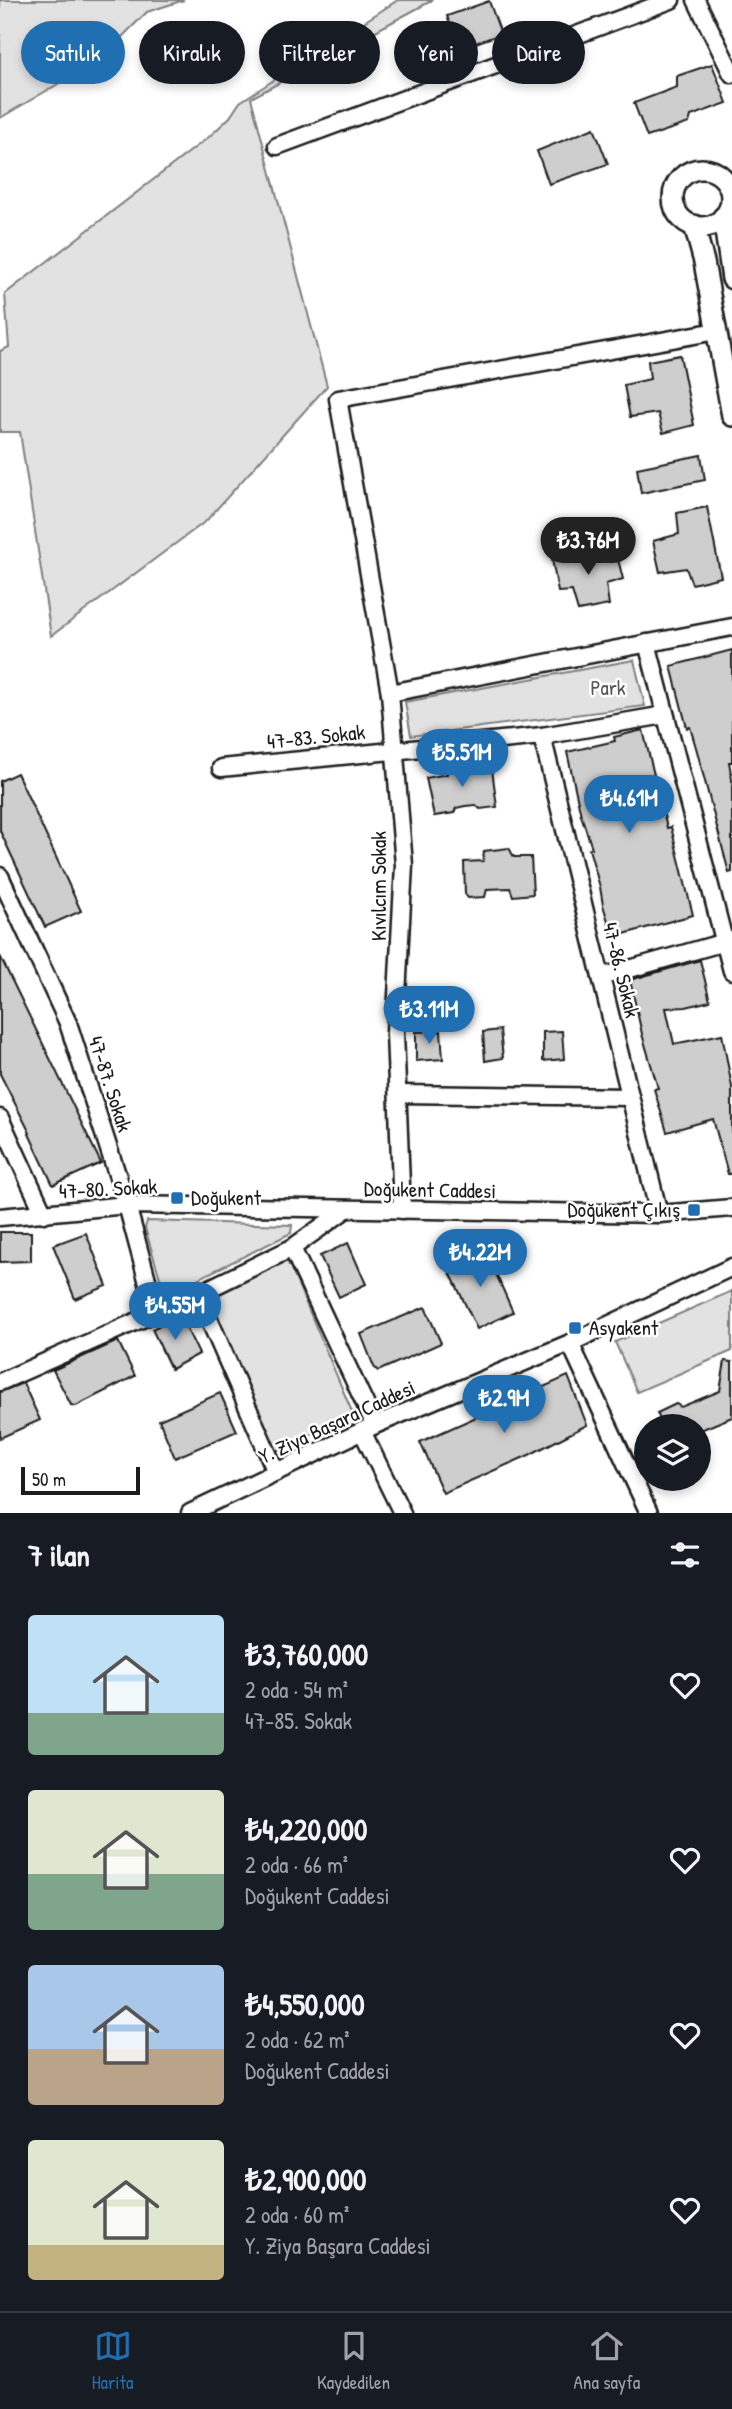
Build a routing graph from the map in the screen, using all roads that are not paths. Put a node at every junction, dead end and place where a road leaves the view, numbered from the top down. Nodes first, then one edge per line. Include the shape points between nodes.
1 (671, 0) edge
2 (696, 0) edge
3 (732, 75) edge
4 (277, 146) dead end
5 (725, 171) edge
6 (727, 214) edge
7 (694, 225) junction
8 (732, 279) edge
9 (717, 331) junction
10 (732, 416) edge
11 (732, 627) edge
12 (647, 643) junction
13 (390, 693) junction
14 (665, 715) junction
15 (542, 736) junction
16 (394, 750) junction
17 (220, 768) dead end
18 (0, 876) edge
19 (728, 941) edge
20 (732, 971) edge
21 (601, 977) junction
22 (398, 1094) junction
23 (630, 1097) junction
24 (0, 1118) edge
25 (127, 1205) junction
26 (732, 1208) edge
27 (345, 1210) junction
28 (402, 1210) junction
29 (44, 1213) junction
30 (659, 1214) junction
31 (0, 1217) edge
32 (292, 1248) junction
33 (732, 1267) edge
34 (198, 1294) junction
35 (156, 1313) junction
36 (570, 1343) junction
37 (0, 1382) edge
38 (368, 1428) junction
39 (276, 1472) junction
40 (190, 1513) edge
41 (402, 1513) edge
42 (649, 1513) edge

1 - 4 street
2 - 3 street
5 - 6 street via 730,191
5 - 7 street via 693,170 676,186 675,209
6 - 7 street via 711,225
6 - 8 street
7 - 9 street
9 - 10 street
9 - 13 street, Kıvılcım Sokak via 338,399
11 - 12 street
12 - 13 street
12 - 14 street
13 - 16 street, Kıvılcım Sokak
14 - 15 street, 47-83. Sokak
14 - 19 street
15 - 16 street, 47-83. Sokak
15 - 21 street, 47-86. Sokak
16 - 17 street, 47-83. Sokak
16 - 22 street, Kıvılcım Sokak via 404,865 395,1033
18 - 25 street, 47-87. Sokak via 68,1023
19 - 20 street
19 - 21 street
21 - 23 street, 47-86. Sokak
22 - 23 street
22 - 28 street, Kıvılcım Sokak
23 - 30 street, 47-86. Sokak
24 - 29 street
25 - 27 street, 47-80. Sokak
25 - 29 street, 47-80. Sokak
25 - 35 street, 47-87. Sokak
26 - 30 street, Doğukent Caddesi
27 - 28 street, Doğukent Caddesi
27 - 32 street, Doğukent Caddesi
28 - 30 street, Doğukent Caddesi
29 - 31 street, 47-80. Sokak
32 - 34 street, Doğukent Caddesi
32 - 38 street
33 - 36 street, Y. Ziya Başara Caddesi
34 - 35 street, Doğukent Caddesi
34 - 39 street
35 - 37 street, Doğukent Caddesi
36 - 38 street, Y. Ziya Başara Caddesi
36 - 42 street
38 - 39 street, Y. Ziya Başara Caddesi
38 - 41 street
39 - 40 street, Y. Ziya Başara Caddesi

